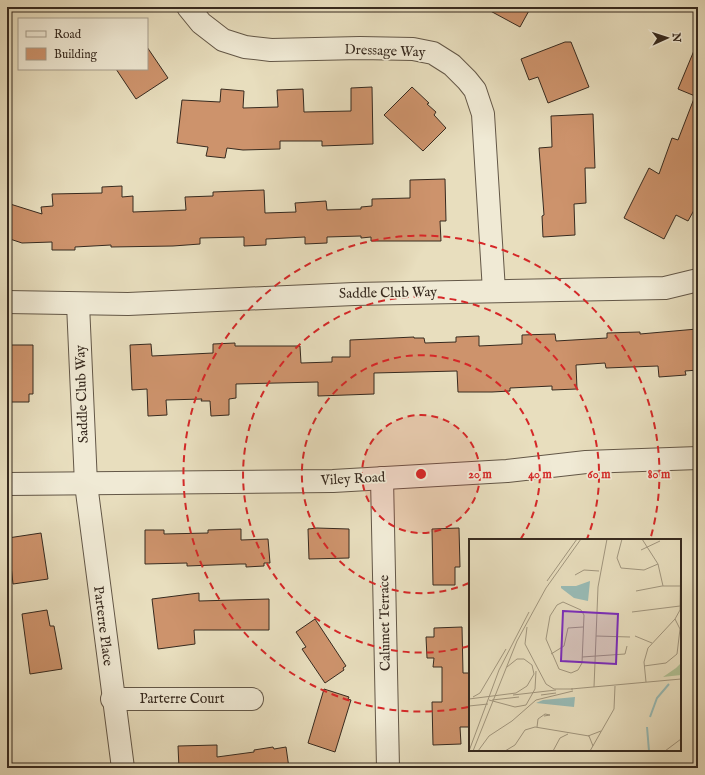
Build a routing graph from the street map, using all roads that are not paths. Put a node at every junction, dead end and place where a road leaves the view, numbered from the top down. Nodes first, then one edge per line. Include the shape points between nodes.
1 (188, 7) edge
2 (698, 280) edge
3 (494, 291) junction
4 (7, 302) edge
5 (78, 304) junction
6 (698, 458) edge
7 (382, 478) junction
8 (7, 484) edge
9 (86, 484) junction
10 (112, 699) junction
11 (252, 699) dead end
12 (123, 768) edge
13 (388, 768) edge

1 - 3 street, Dressage Way via 201,23 222,40 245,47 271,50 413,49 433,53 452,65 475,90 483,114
2 - 3 street, Saddle Club Way via 665,288
3 - 5 street, Saddle Club Way
4 - 5 street, Saddle Club Way
5 - 9 street, Saddle Club Way
6 - 7 street, Viley Road via 594,462 507,471
7 - 9 street, Viley Road via 333,481
7 - 13 street, Calumet Terrace
8 - 9 street, Viley Road
9 - 10 street, Parterre Place
10 - 11 street, Parterre Court
10 - 12 street, Parterre Place

